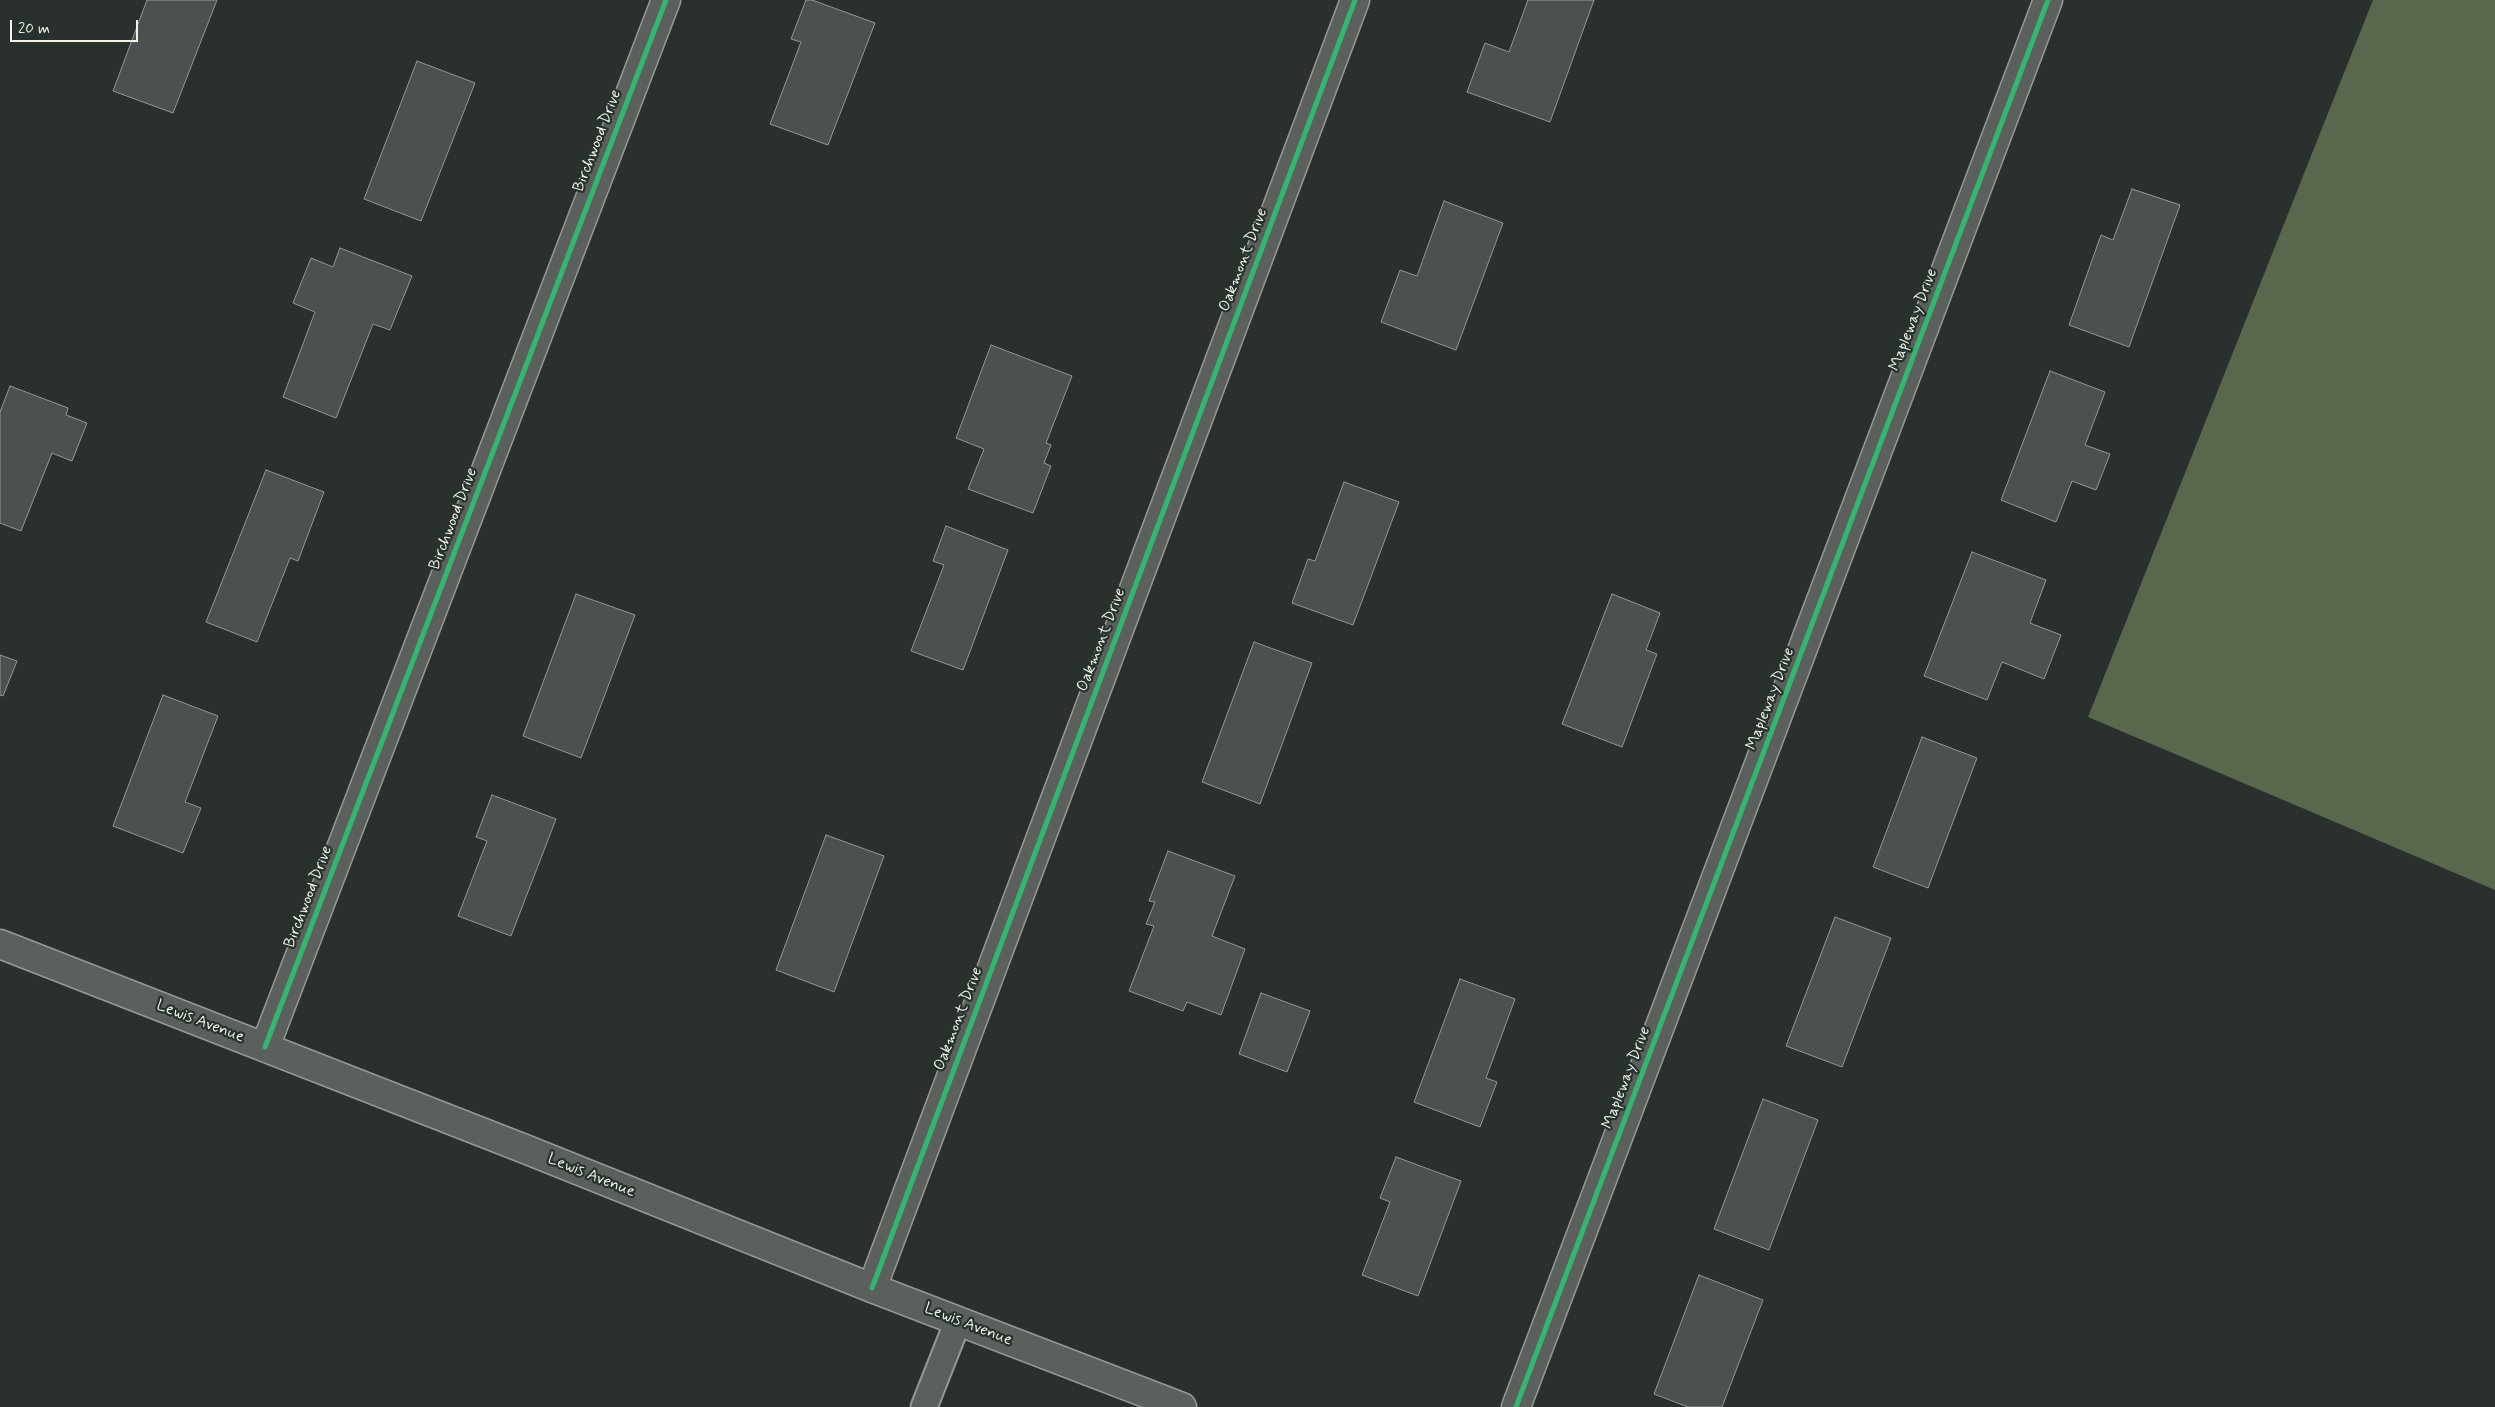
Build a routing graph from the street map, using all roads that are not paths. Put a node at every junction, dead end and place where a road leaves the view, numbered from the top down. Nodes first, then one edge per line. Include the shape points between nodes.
1 (666, 0) edge
2 (1355, 0) edge
3 (2048, 0) edge
4 (0, 944) edge
5 (265, 1047) junction
6 (872, 1288) junction
7 (958, 1321) junction
8 (924, 1407) edge
9 (1182, 1407) edge
10 (1516, 1407) edge

1 - 5 street, Birchwood Drive
2 - 6 street, Oakmont Drive
3 - 10 street, Mapleway Drive
4 - 5 street, Lewis Avenue
5 - 6 street, Lewis Avenue
6 - 7 street, Lewis Avenue
7 - 8 lane
7 - 9 street, Lewis Avenue

